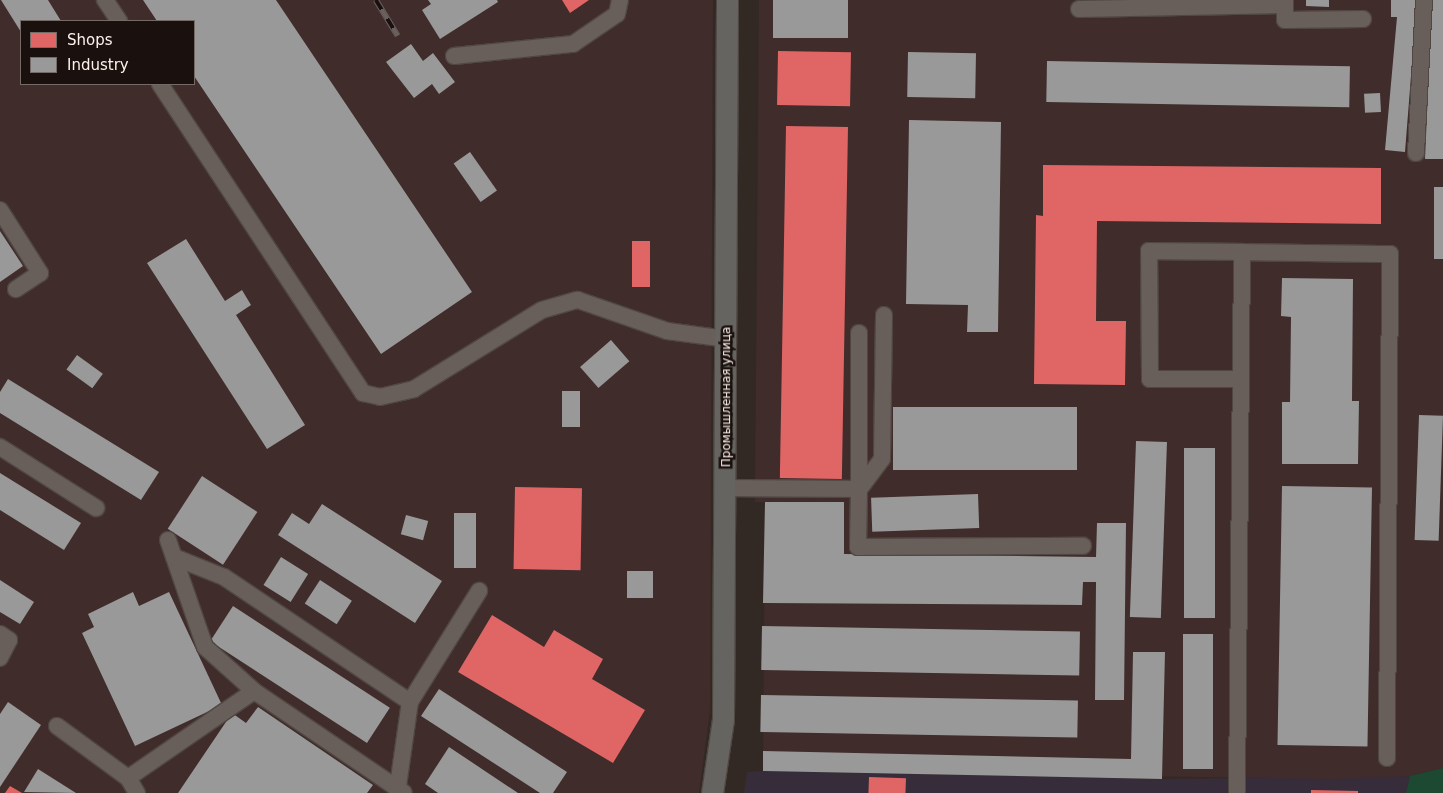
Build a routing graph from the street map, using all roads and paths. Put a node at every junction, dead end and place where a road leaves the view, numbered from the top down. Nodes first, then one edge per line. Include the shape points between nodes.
1 (105, 0) edge
2 (620, 0) edge
3 (727, 0) edge
4 (1424, 0) edge
5 (1285, 2) edge
6 (1079, 9) dead end
7 (1363, 19) dead end
8 (118, 20) edge
9 (454, 56) dead end
10 (161, 85) edge
11 (1416, 153) dead end
12 (0, 210) edge
13 (1242, 252) junction
14 (16, 289) dead end
15 (884, 315) dead end
16 (859, 333) dead end
17 (727, 339) junction
18 (1241, 379) junction
19 (0, 448) edge
20 (726, 488) junction
21 (859, 489) junction
22 (96, 508) dead end
23 (168, 540) dead end
24 (1083, 546) dead end
25 (174, 557) junction
26 (479, 591) dead end
27 (0, 634) edge
28 (0, 658) edge
29 (254, 691) junction
30 (410, 702) junction
31 (57, 726) dead end
32 (1387, 758) dead end
33 (128, 778) junction
34 (400, 792) edge
35 (137, 793) edge
36 (712, 793) edge
37 (1238, 793) edge

1 - 8 lane
2 - 9 lane via 617,14 574,44
3 - 17 main road, Промышленная улица
4 - 11 lane
5 - 6 lane
5 - 7 lane via 1285,20
10 - 17 lane via 362,393 380,397 414,389 542,310 578,300 667,331
12 - 14 lane via 40,273
13 - 18 lane
13 - 18 lane via 1148,251 1150,379
13 - 32 lane via 1390,254
15 - 21 lane via 882,459
16 - 21 lane
17 - 20 main road, Промышленная улица
18 - 37 lane
19 - 22 lane
20 - 21 lane
20 - 36 main road, Промышленная улица via 723,719
21 - 24 lane via 858,547
23 - 25 lane
25 - 29 lane via 204,647
25 - 30 lane via 224,577
26 - 30 lane
27 - 28 lane via 9,640
29 - 33 lane
29 - 34 lane
30 - 34 lane
31 - 33 lane
33 - 35 lane

